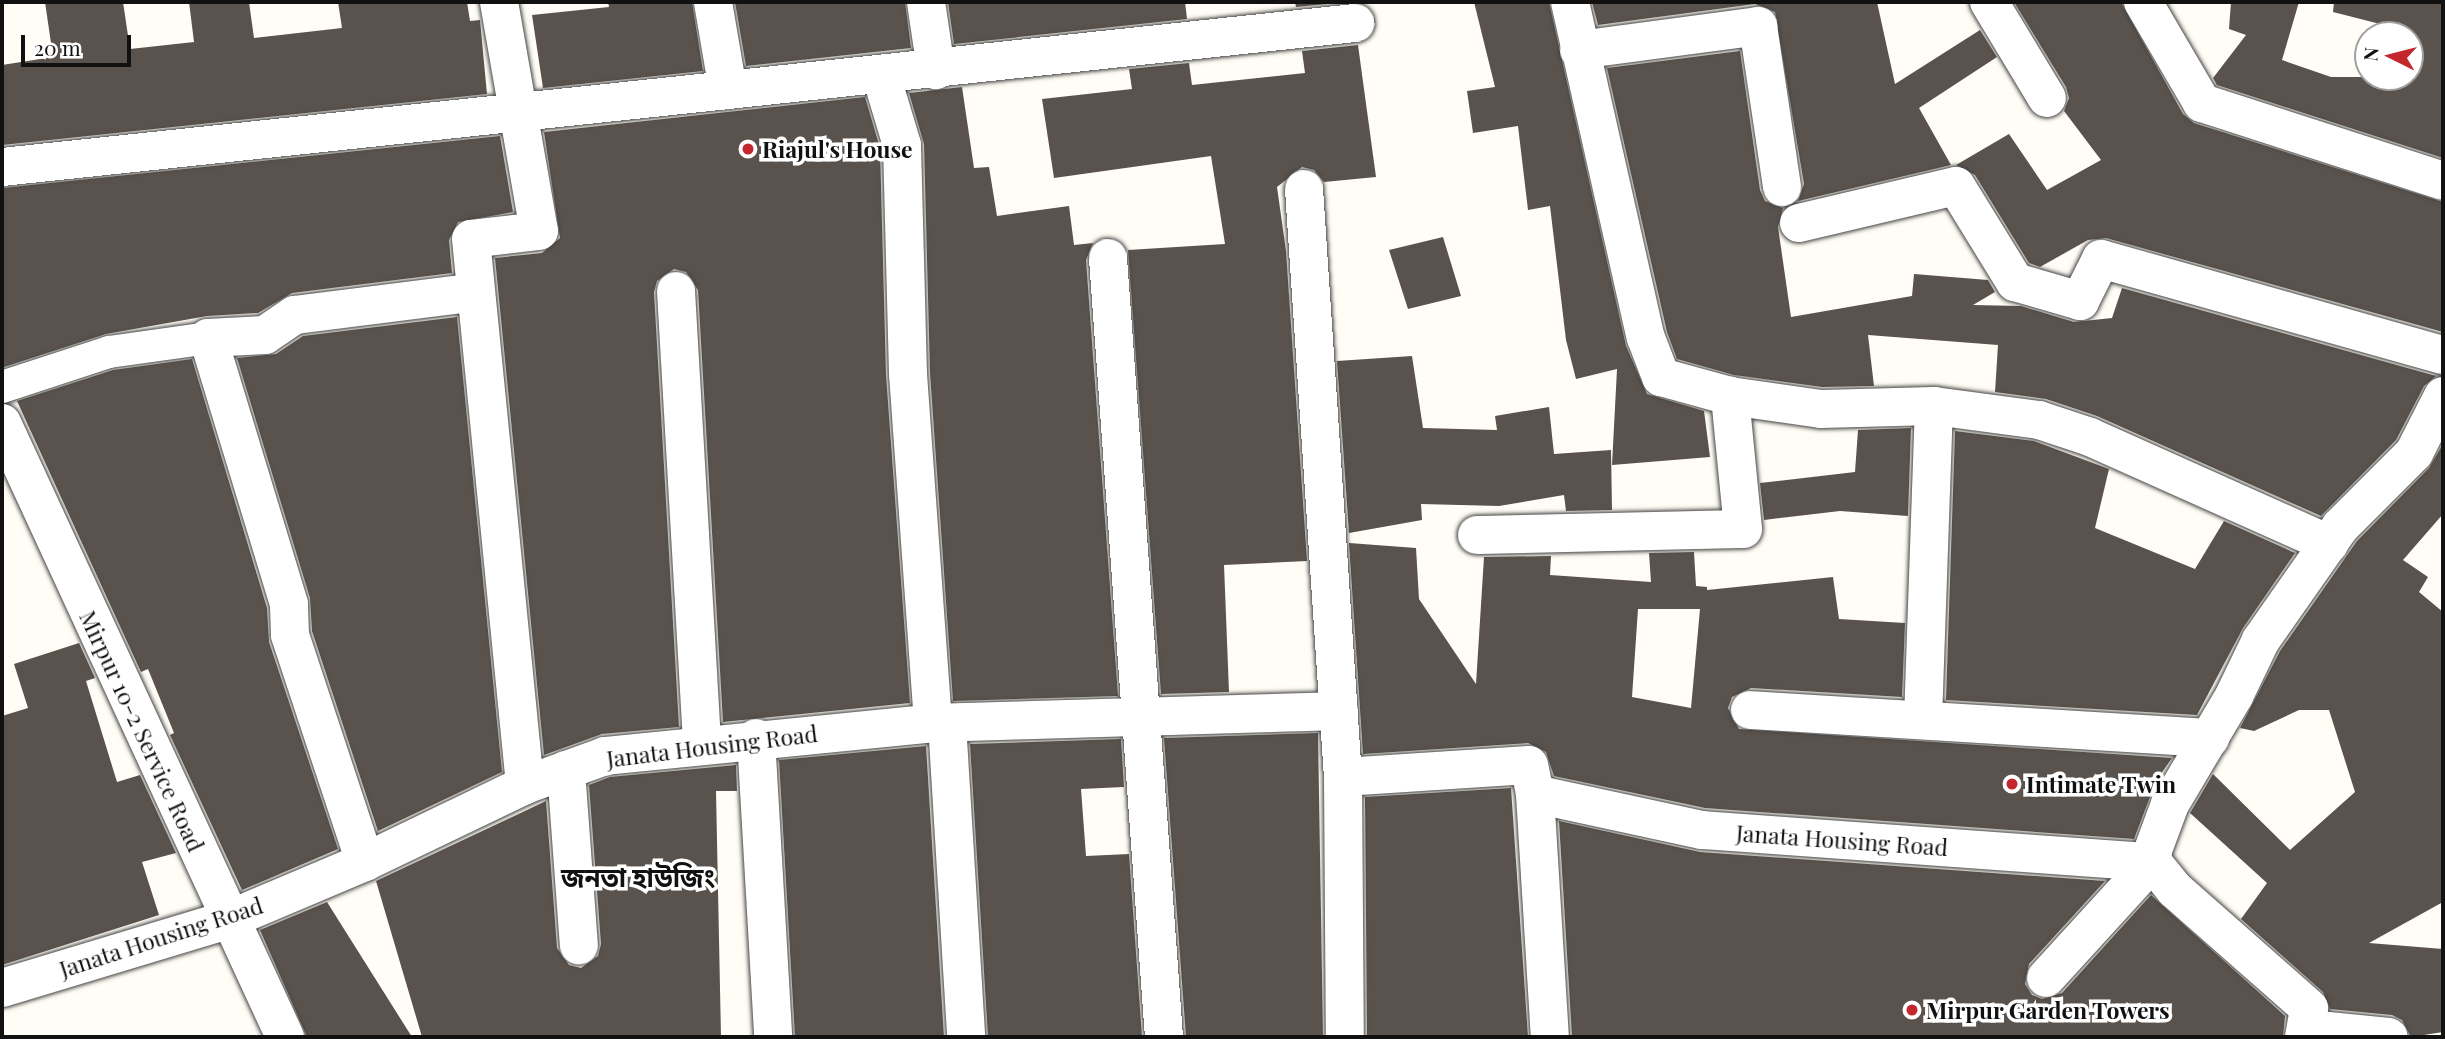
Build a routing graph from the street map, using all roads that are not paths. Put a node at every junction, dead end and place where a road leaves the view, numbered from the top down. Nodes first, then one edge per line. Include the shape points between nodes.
1 (499, 2) edge
2 (713, 2) edge
3 (926, 2) edge
4 (1570, 2) edge
5 (1989, 2) edge
6 (2143, 2) edge
7 (1355, 23) dead end
8 (1579, 50) junction
9 (936, 70) junction
10 (881, 75) junction
11 (727, 90) junction
12 (2047, 98) dead end
13 (520, 112) junction
14 (2, 167) edge
15 (2443, 181) edge
16 (1782, 187) dead end
17 (1304, 189) dead end
18 (1799, 223) dead end
19 (1108, 258) dead end
20 (676, 291) dead end
21 (476, 292) junction
22 (208, 338) junction
23 (2443, 355) edge
24 (2, 387) edge
25 (1730, 396) junction
26 (2443, 396) edge
27 (1934, 406) junction
28 (2, 423) edge
29 (1477, 535) dead end
30 (2329, 544) junction
31 (1750, 710) dead end
32 (1339, 711) junction
33 (1141, 714) junction
34 (1923, 720) junction
35 (940, 723) junction
36 (756, 738) junction
37 (2210, 738) junction
38 (702, 744) junction
39 (566, 770) junction
40 (1343, 778) junction
41 (525, 785) junction
42 (1535, 794) junction
43 (365, 862) junction
44 (2152, 862) junction
45 (230, 919) junction
46 (579, 946) dead end
47 (2046, 978) dead end
48 (2, 988) edge
49 (2306, 1033) edge
50 (285, 1037) edge
51 (773, 1037) edge
52 (966, 1037) edge
53 (1164, 1037) edge
54 (1345, 1037) edge
55 (1550, 1037) edge
56 (2389, 1037) edge

1 - 13 street
2 - 11 street
3 - 9 street
4 - 8 street
5 - 12 street
6 - 15 street via 2202,103
7 - 9 street
8 - 16 street via 1758,26
8 - 25 street via 1661,377
9 - 10 street
10 - 11 street
10 - 35 street via 902,145 908,374
11 - 13 street
13 - 14 street
13 - 21 street via 539,231 471,239
17 - 32 street
18 - 23 street via 1956,186 2015,282 2080,301 2101,259
19 - 33 street
20 - 38 street
21 - 22 street via 295,315 265,335
21 - 41 street
22 - 24 street via 109,352
22 - 43 street via 289,604 290,635
25 - 27 street via 1821,409
25 - 29 street via 1743,530
26 - 30 street via 2413,453
27 - 30 street via 2039,420 2090,437
27 - 34 street
28 - 45 street, Mirpur 10-2 Service Road
30 - 37 street via 2261,640
31 - 34 street
32 - 33 street, Janata Housing Road
32 - 40 street
33 - 35 street, Janata Housing Road
33 - 53 street
34 - 37 street
35 - 36 street, Janata Housing Road
35 - 52 street
36 - 38 street, Janata Housing Road
36 - 51 street
37 - 44 street via 2170,804
38 - 39 street, Janata Housing Road via 605,756
39 - 41 street, Janata Housing Road
39 - 46 street
40 - 42 street via 1529,765
40 - 54 street
41 - 43 street, Janata Housing Road
42 - 44 street, Janata Housing Road via 1702,830
42 - 55 street
43 - 45 street, Janata Housing Road
44 - 47 street
44 - 49 street via 2203,915 2309,1009
45 - 48 street, Janata Housing Road
45 - 50 street, Mirpur 10-2 Service Road
49 - 56 street

